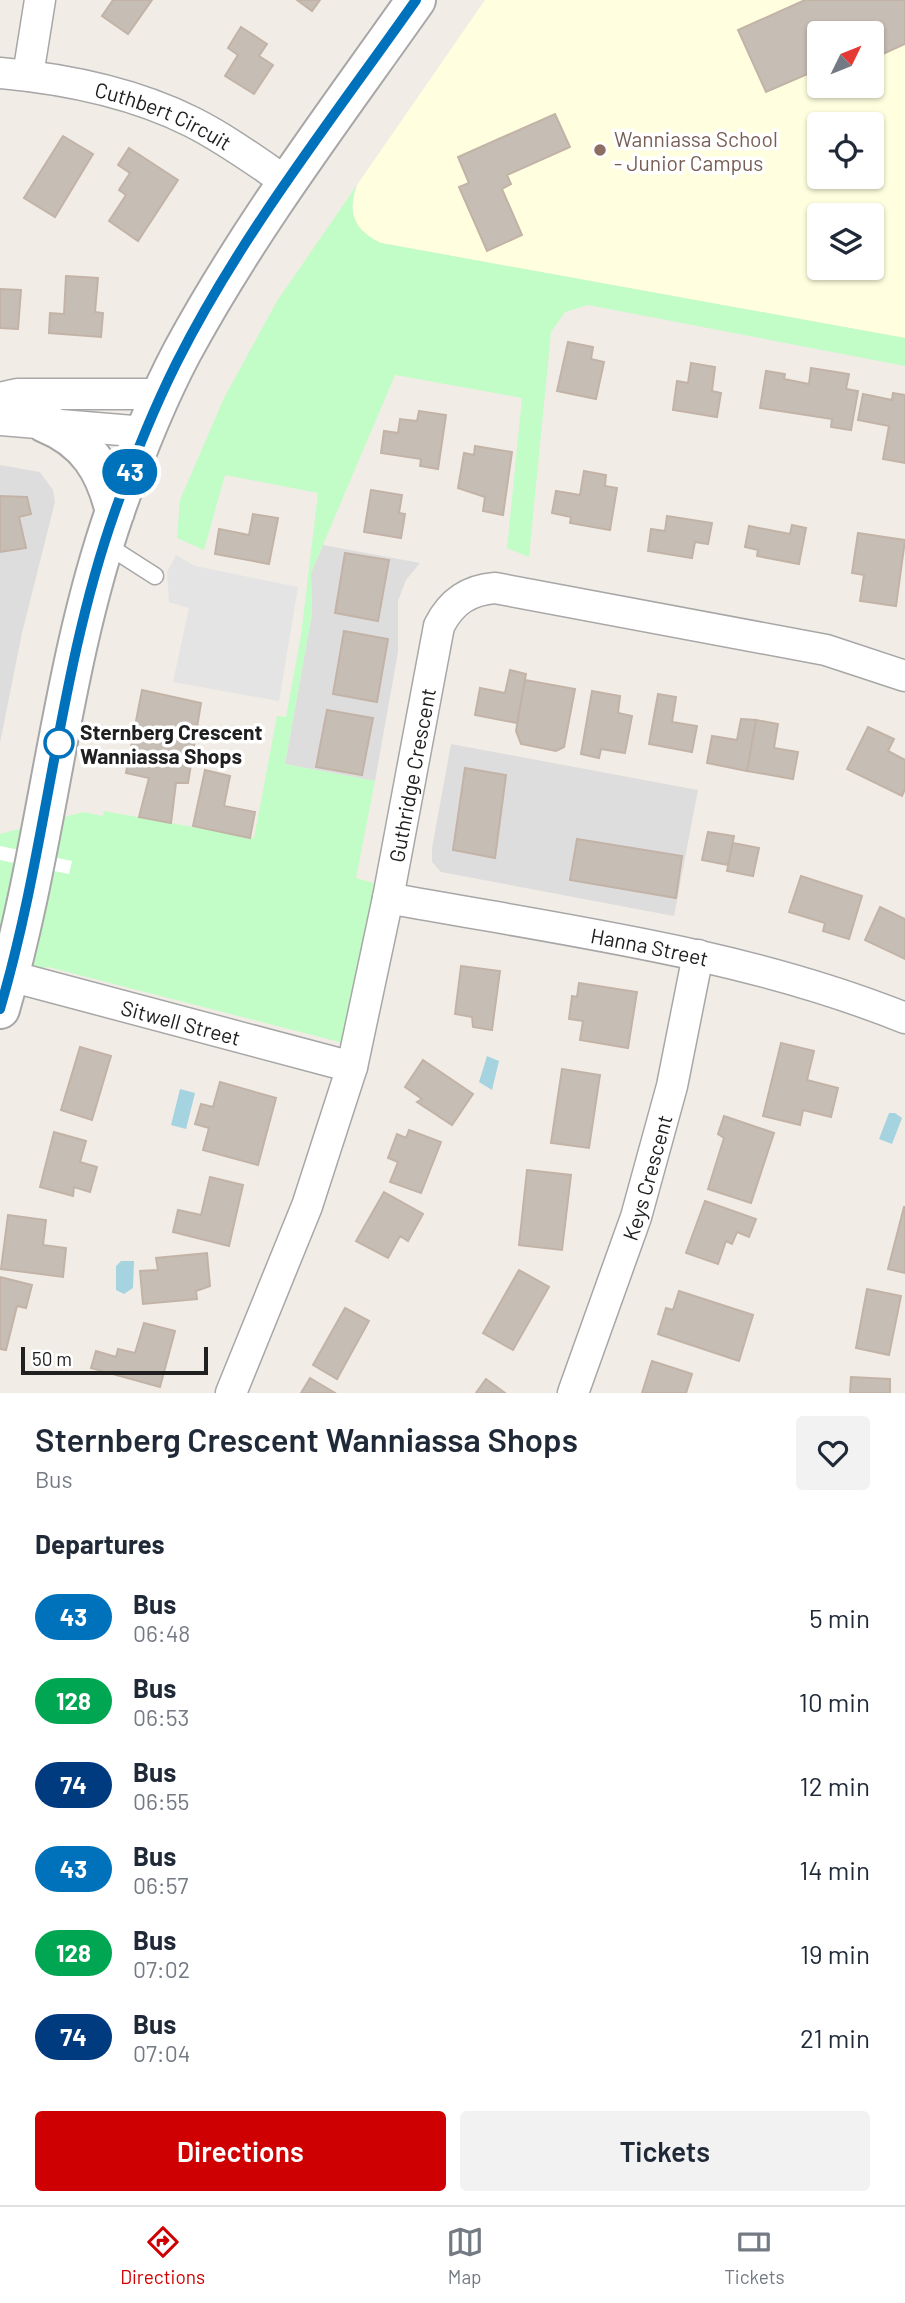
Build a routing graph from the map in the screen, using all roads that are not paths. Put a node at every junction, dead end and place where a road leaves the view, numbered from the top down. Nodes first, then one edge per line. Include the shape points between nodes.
1 (40, 0) edge
2 (416, 0) edge
3 (14, 74) edge
4 (288, 183) junction
5 (162, 394) junction
6 (0, 398) edge
7 (0, 420) edge
8 (45, 424) junction
9 (145, 432) junction
10 (110, 528) junction
11 (155, 576) dead end
12 (905, 676) edge
13 (388, 898) junction
14 (698, 955) junction
15 (5, 993) edge
16 (905, 1018) edge
17 (352, 1067) junction
18 (231, 1393) edge
19 (573, 1393) edge

1 - 3 street, Cuthbert Circuit
2 - 4 street
3 - 4 street, Cuthbert Circuit via 129,96 190,121
4 - 5 street via 233,263
5 - 6 street via 18,394
5 - 9 street
7 - 8 street
8 - 9 street
8 - 10 street via 59,429 93,457 108,482
9 - 10 street
10 - 11 lane
10 - 15 street via 80,641
12 - 13 street, Guthridge Crescent via 826,650 495,588 480,589 458,600 439,626
13 - 14 street, Hanna Street
13 - 17 street, Guthridge Crescent
14 - 16 street, Hanna Street via 788,977
14 - 19 street, Keys Crescent via 672,1086 636,1217
15 - 17 street, Sitwell Street
17 - 18 street, Guthridge Crescent via 307,1206

